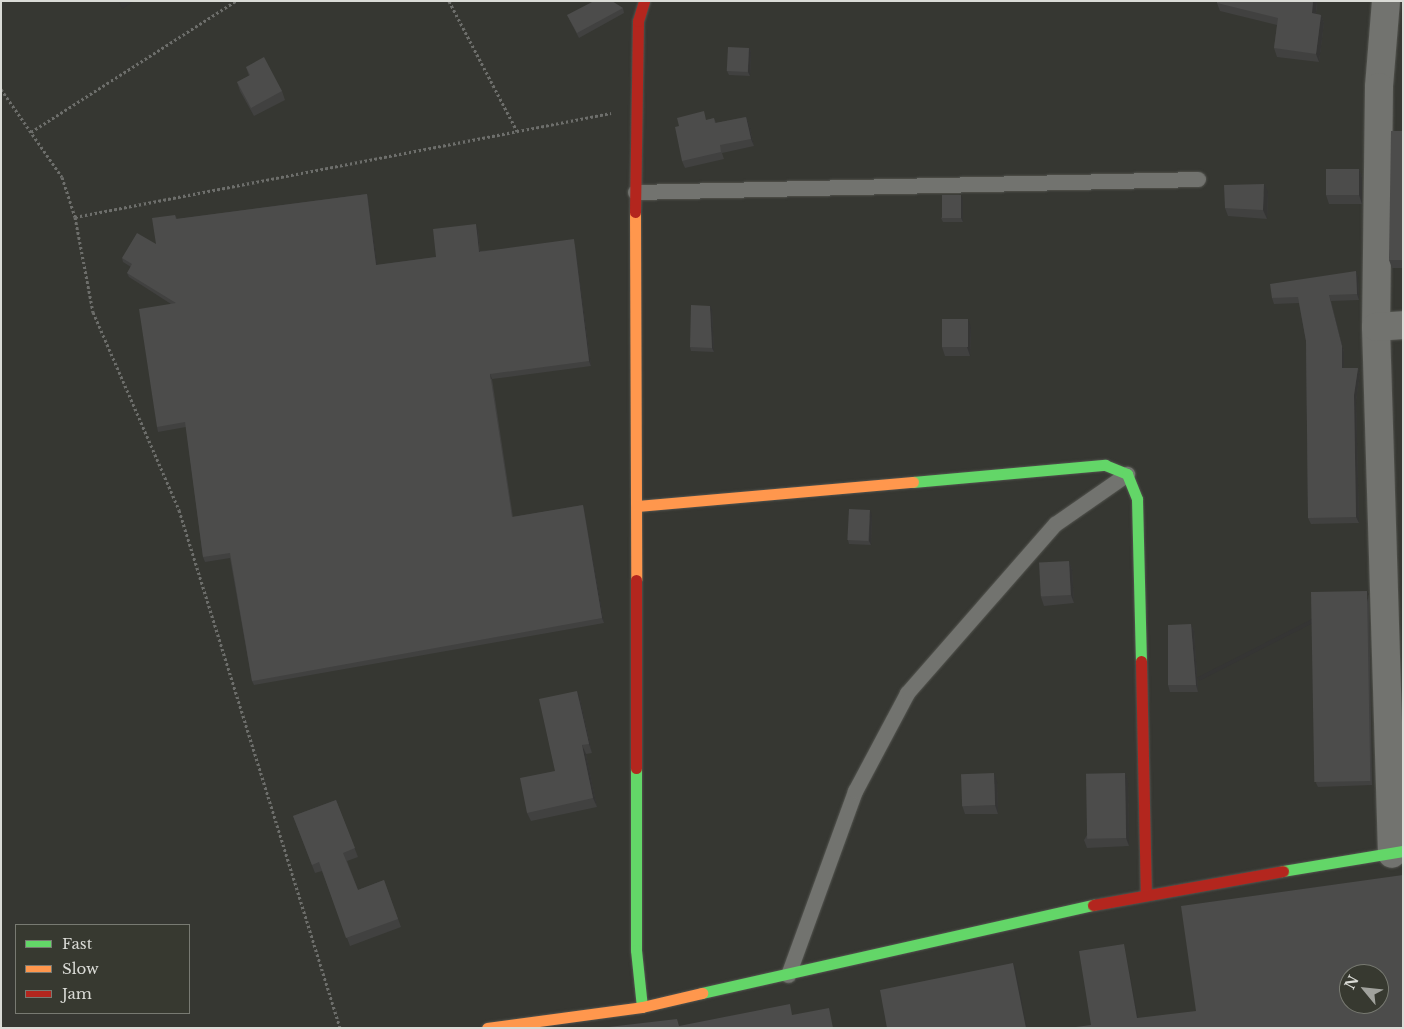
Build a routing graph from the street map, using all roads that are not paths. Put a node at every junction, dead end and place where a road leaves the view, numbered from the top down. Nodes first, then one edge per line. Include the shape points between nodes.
1 (644, 1) edge
2 (1386, 1) edge
3 (1198, 179) dead end
4 (635, 192) junction
5 (1390, 326) edge
6 (1127, 474) junction
7 (637, 506) junction
8 (1397, 853) edge
9 (1146, 894) junction
10 (788, 975) junction
11 (642, 1007) junction
12 (487, 1028) edge

1 - 4 street via 638,21
2 - 5 street via 1379,87
3 - 4 lane
4 - 7 street
5 - 8 street
6 - 7 street via 1105,465
6 - 9 street via 1137,499
6 - 10 lane via 1055,524 906,693 854,791
7 - 11 street via 636,950
8 - 9 street
9 - 10 street
10 - 11 street
11 - 12 street

